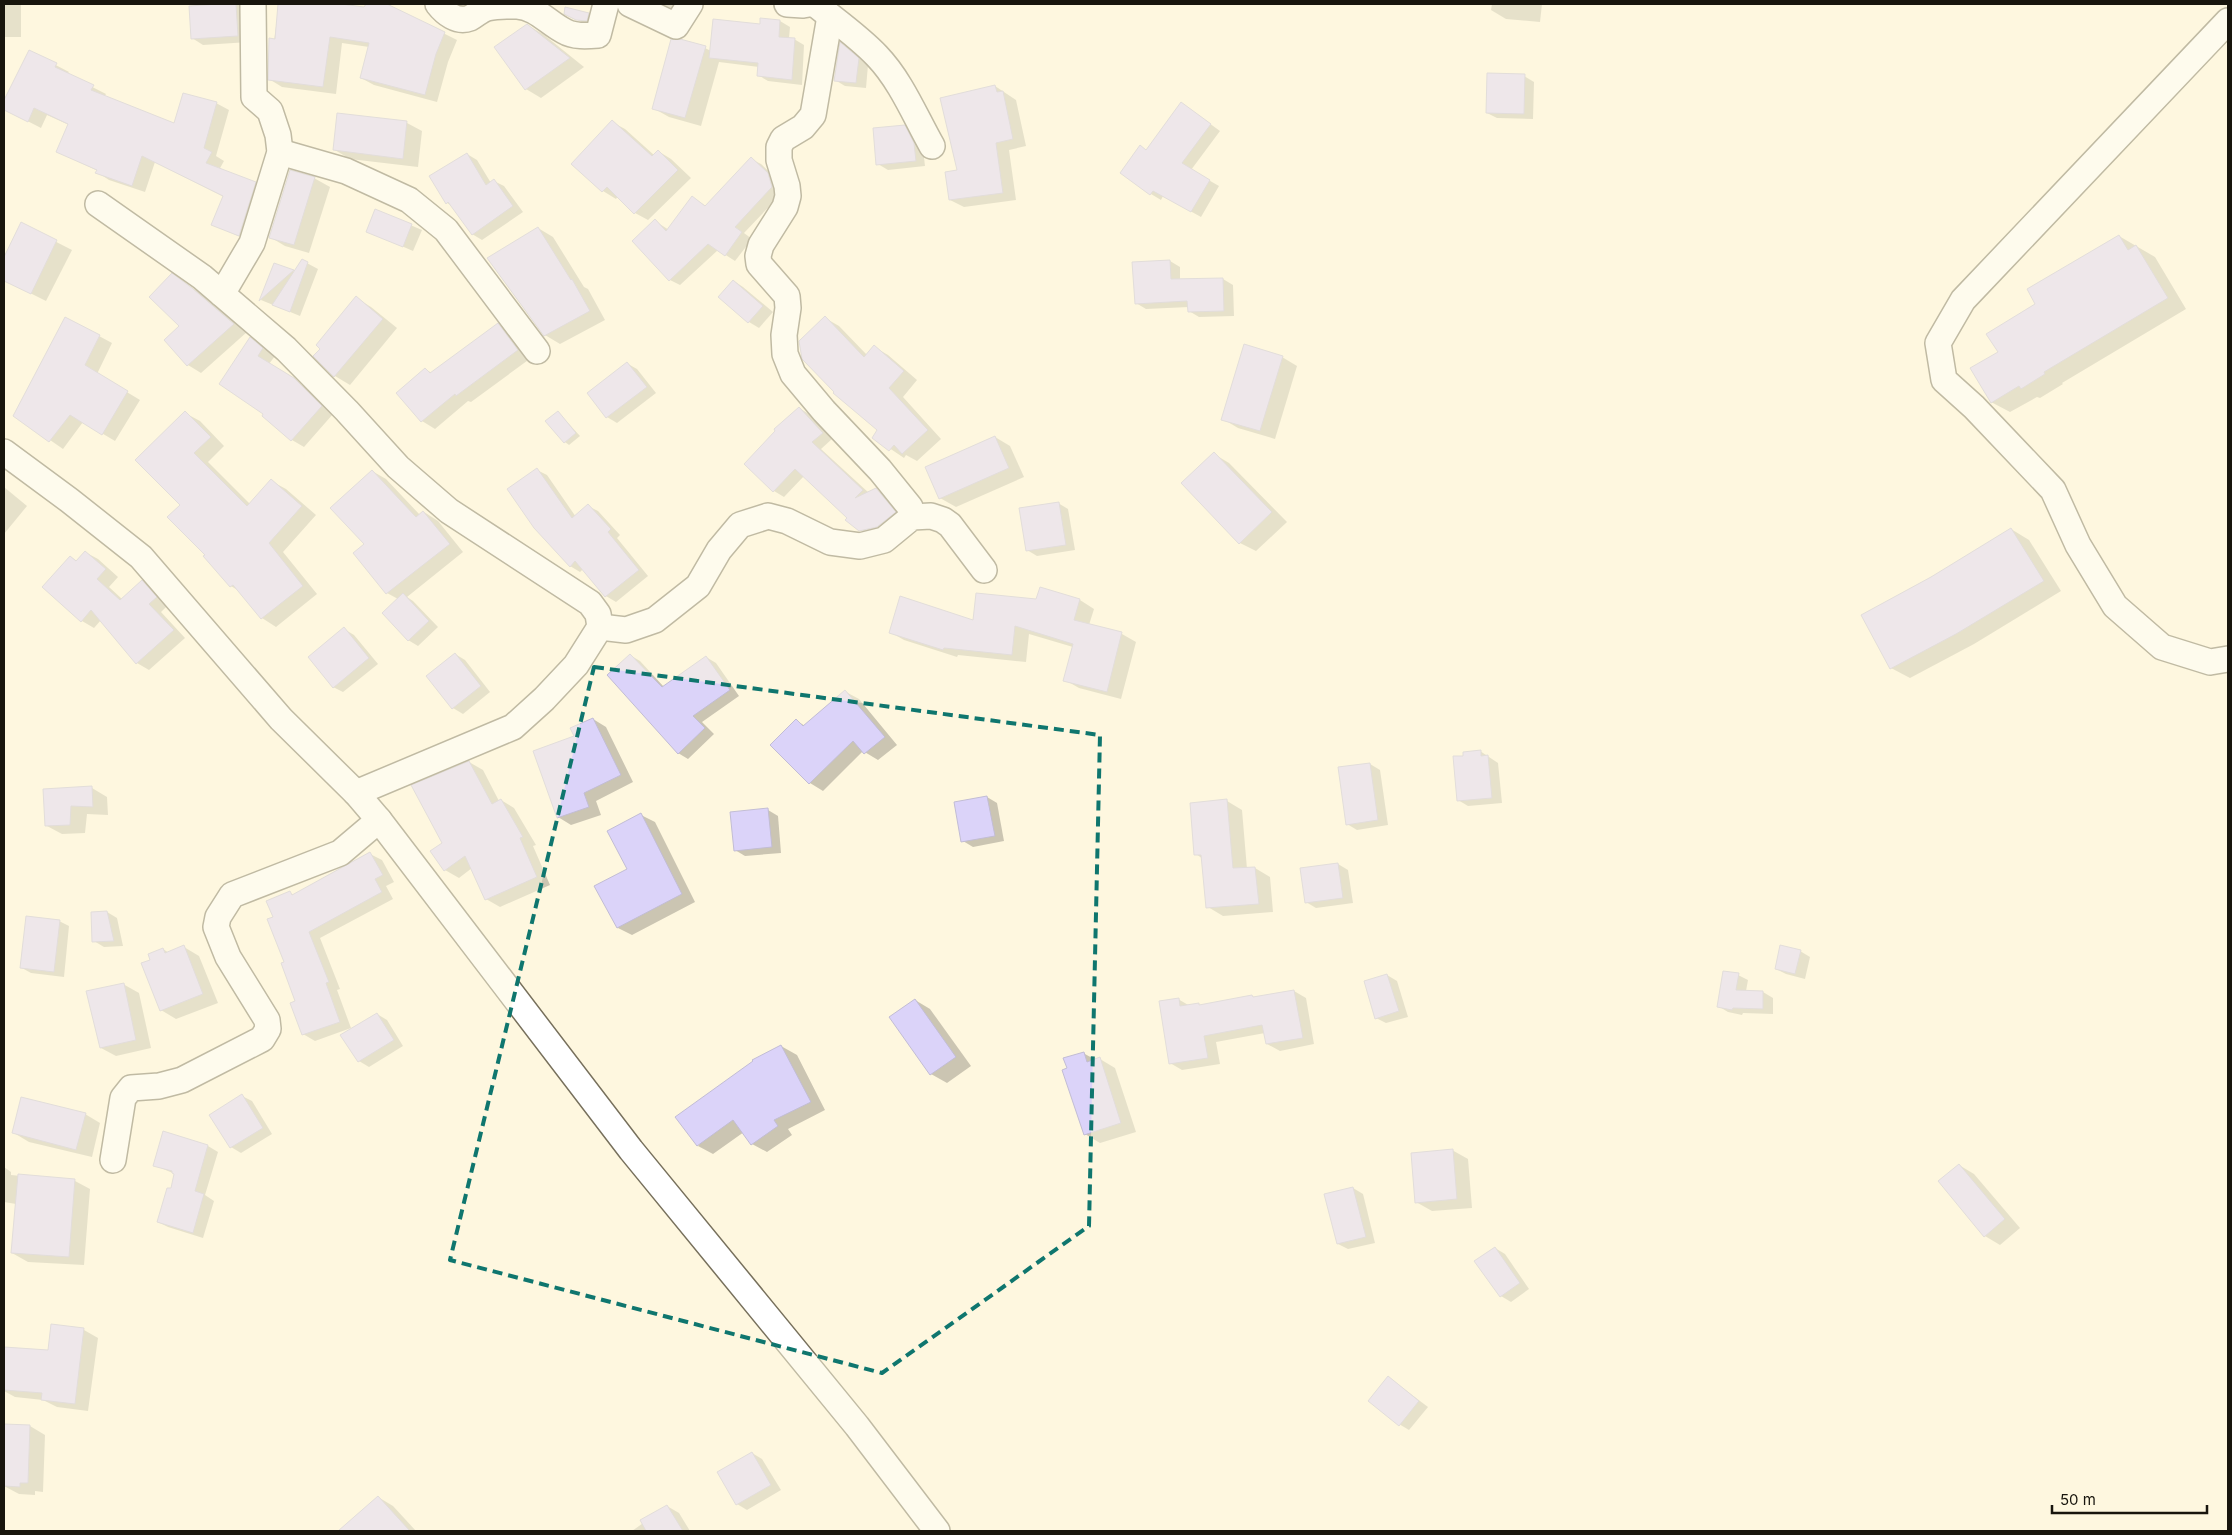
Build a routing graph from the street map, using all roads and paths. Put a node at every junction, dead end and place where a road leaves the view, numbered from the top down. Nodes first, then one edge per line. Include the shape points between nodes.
1 (253, 4) edge
2 (438, 4) edge
3 (606, 4) edge
4 (630, 4) edge
5 (690, 4) edge
6 (787, 4) edge
7 (808, 4) edge
8 (823, 10) edge
9 (2228, 21) edge
10 (932, 146) dead end
11 (280, 152) junction
12 (98, 204) dead end
13 (222, 294) junction
14 (537, 351) dead end
15 (4, 452) edge
16 (912, 517) junction
17 (984, 570) dead end
18 (600, 627) junction
19 (2228, 659) edge
20 (356, 793) junction
21 (379, 820) junction
22 (112, 1160) dead end
23 (937, 1531) edge

1 - 11 street via 254,97 270,111
2 - 3 street via 443,12 468,19 484,9 500,5 521,6 545,16 564,31 587,36 598,35
4 - 5 street via 676,26
6 - 7 street
8 - 10 street via 878,57 896,80
8 - 16 street via 813,115 803,127 783,139 779,147 788,196 785,207 761,245 759,264 786,296 785,354 793,374 880,470 910,507
9 - 19 street via 1963,300 1938,343 1944,380 1974,406 2054,490 2078,545 2116,606 2162,647 2210,662
11 - 13 street via 252,243
11 - 14 street via 346,171 409,200 446,230
12 - 13 street
13 - 18 street via 286,349 398,467 448,511 590,603 598,614
15 - 20 street via 140,557 281,718
16 - 17 street via 931,516 950,525
16 - 18 street via 884,540 860,546 830,542 788,521 768,516 740,525 718,550 698,586 679,603 655,620 626,630
18 - 20 street via 576,665 513,727
20 - 21 street
21 - 22 street via 340,853 232,895 218,917 216,927 228,957 267,1020 268,1029 262,1039 182,1080 131,1088 123,1098
21 - 23 street via 631,1150 857,1426

